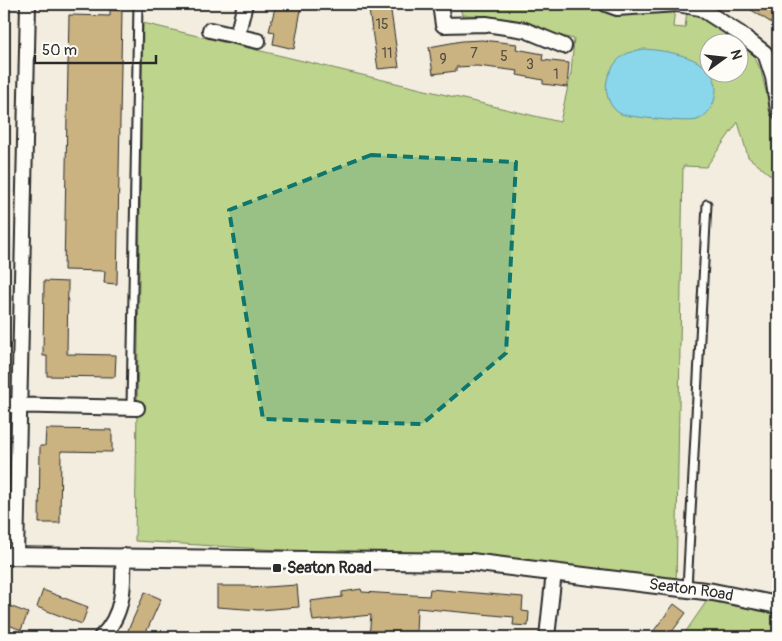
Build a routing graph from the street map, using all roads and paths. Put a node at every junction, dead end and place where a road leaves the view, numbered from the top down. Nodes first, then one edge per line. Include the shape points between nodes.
1 (28, 4) edge
2 (138, 4) edge
3 (245, 4) edge
4 (440, 4) edge
5 (606, 4) edge
6 (210, 30) dead end
7 (237, 36) junction
8 (258, 41) dead end
9 (564, 46) dead end
10 (778, 110) edge
11 (707, 204) dead end
12 (4, 405) edge
13 (19, 405) junction
14 (134, 408) joint
15 (10, 556) edge
16 (123, 556) junction
17 (554, 572) junction
18 (687, 589) junction
19 (778, 605) edge
20 (101, 637) edge
21 (547, 637) edge

1 - 13 street
2 - 14 lane
3 - 7 street
4 - 9 street via 443,25 486,24 525,30
5 - 10 street via 617,8 677,4 700,8 765,53 774,77
6 - 7 street
7 - 8 street
11 - 18 lane
12 - 13 street
13 - 14 street
13 - 15 street
15 - 16 street, Seaton Road
16 - 17 street, Seaton Road via 471,562
16 - 20 street via 124,588 118,614
17 - 18 street, Seaton Road
17 - 21 street
18 - 19 street, Seaton Road

